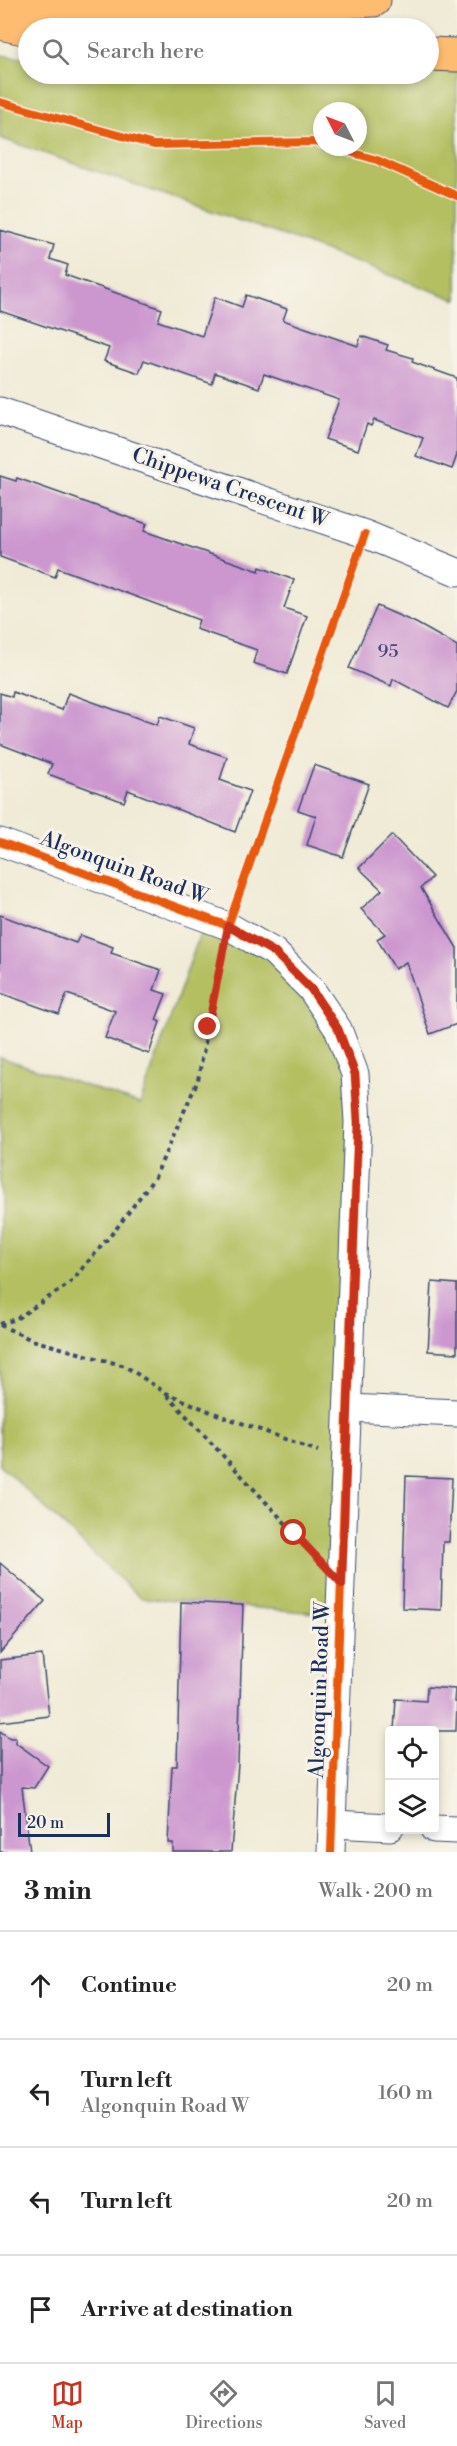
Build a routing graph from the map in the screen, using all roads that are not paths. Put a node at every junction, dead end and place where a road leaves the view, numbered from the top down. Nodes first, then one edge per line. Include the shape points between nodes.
1 (374, 0) edge
2 (0, 11) edge
3 (0, 23) edge
4 (18, 28) edge
5 (439, 54) edge
6 (457, 55) edge
7 (0, 411) edge
8 (457, 572) edge
9 (0, 842) edge
10 (349, 1408) junction
11 (457, 1413) edge
12 (333, 1824) junction
13 (385, 1827) edge
14 (439, 1829) edge
15 (457, 1830) edge
16 (331, 1852) edge

1 - 2 main road via 120,13
3 - 4 main road
5 - 6 main road
7 - 8 street, Chippewa Crescent W via 365,534
9 - 10 street, Algonquin Road W via 228,926 274,952 311,989 338,1029 355,1074 358,1122
10 - 11 street
10 - 12 street, Algonquin Road W
12 - 13 street
12 - 16 street, Algonquin Road W
14 - 15 street

